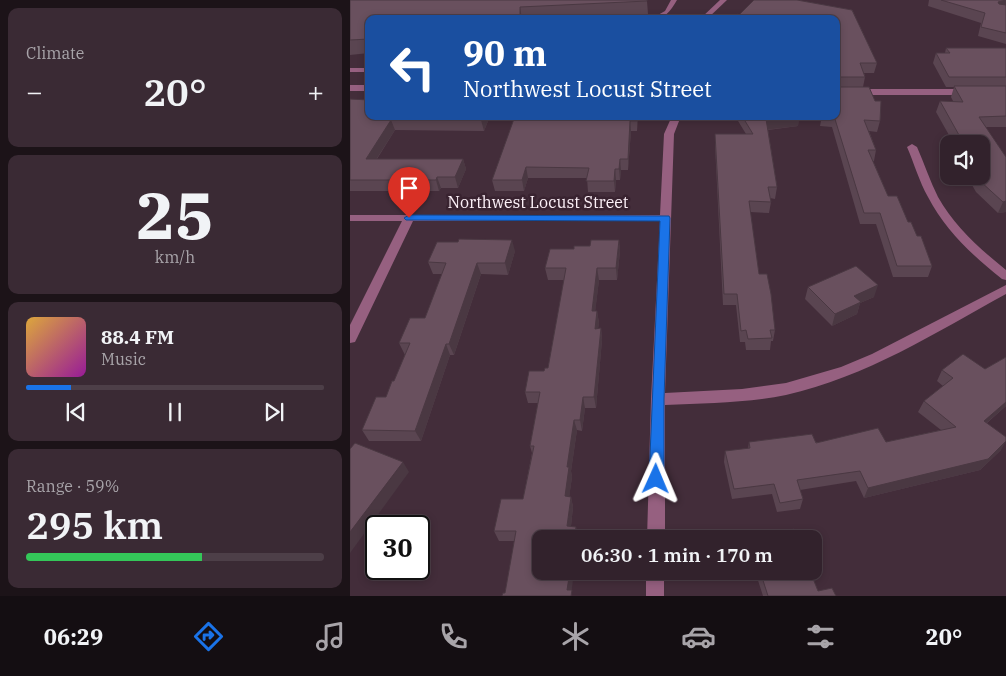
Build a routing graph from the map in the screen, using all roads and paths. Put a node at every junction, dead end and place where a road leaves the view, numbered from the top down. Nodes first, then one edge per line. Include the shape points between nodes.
1 (674, 0) edge
2 (724, 0) edge
3 (661, 15) edge
4 (707, 15) edge
5 (350, 70) edge
6 (365, 70) edge
7 (350, 88) edge
8 (365, 88) edge
9 (840, 92) edge
10 (977, 92) edge
11 (675, 120) edge
12 (912, 147) dead end
13 (350, 218) edge
14 (409, 218) junction
15 (665, 218) junction
16 (1006, 276) edge
17 (1006, 289) edge
18 (350, 338) edge
19 (658, 399) junction
20 (656, 530) edge
21 (655, 580) edge
22 (655, 596) edge

1 - 3 lane
2 - 4 street
5 - 6 lane
7 - 8 street
9 - 10 street
11 - 15 street via 669,134
12 - 16 street via 933,197 953,226
13 - 14 street, Northwest Locust Street
14 - 15 street, Northwest Locust Street
14 - 18 street
15 - 19 street
17 - 19 street via 878,358 844,372 778,390 734,396
19 - 20 street
21 - 22 street

